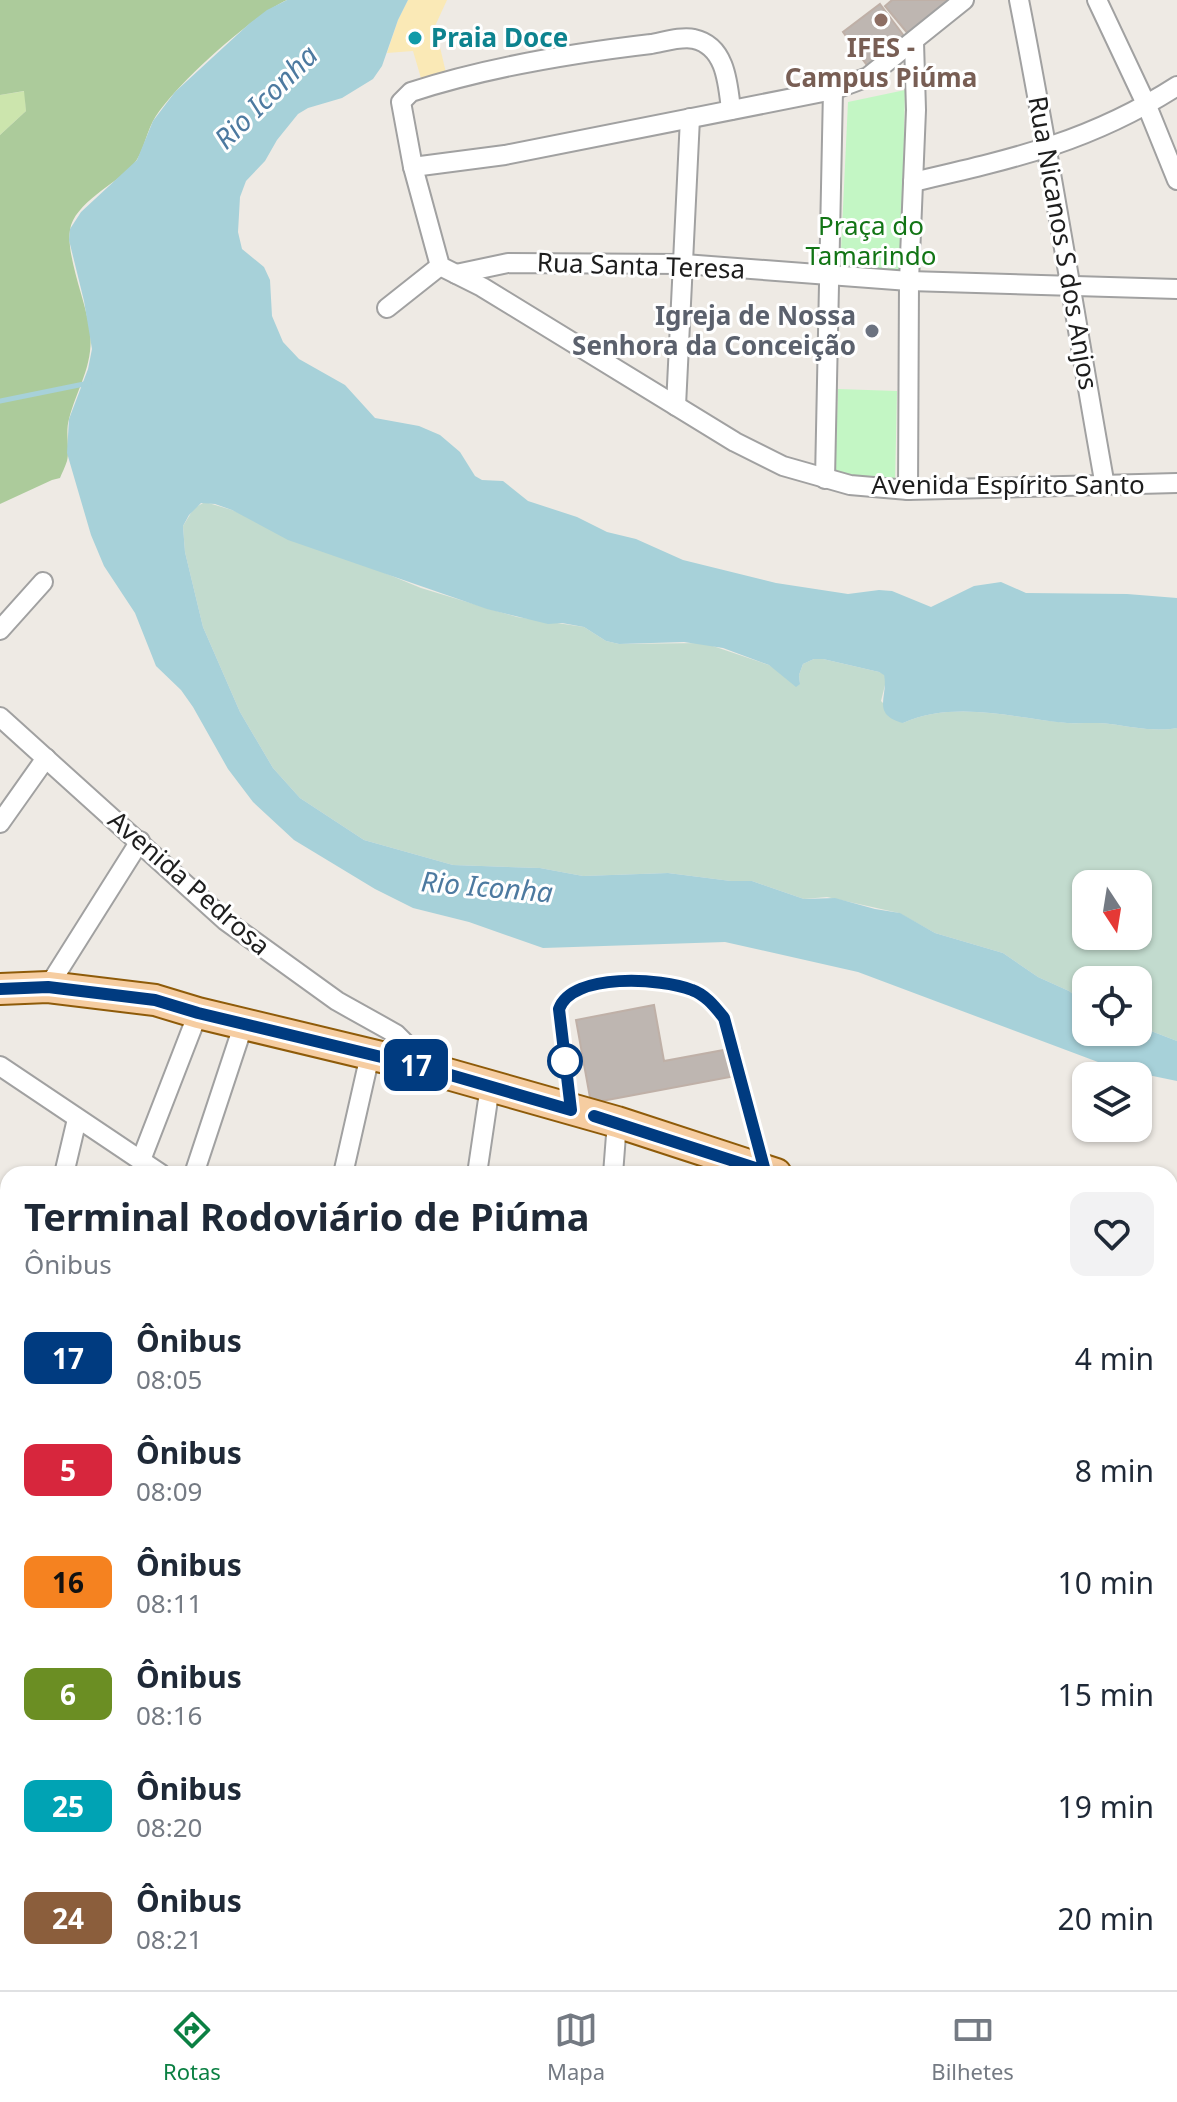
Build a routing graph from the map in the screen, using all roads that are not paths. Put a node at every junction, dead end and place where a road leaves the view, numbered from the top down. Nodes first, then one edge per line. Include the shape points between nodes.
1 (964, 0) edge
2 (1019, 0) edge
3 (1097, 0) edge
4 (914, 42) junction
5 (1177, 86) edge
6 (833, 90) junction
7 (1147, 106) junction
8 (731, 110) junction
9 (690, 118) junction
10 (1048, 148) junction
11 (413, 167) junction
12 (1177, 180) edge
13 (913, 182) junction
14 (684, 264) junction
15 (448, 270) junction
16 (828, 275) junction
17 (909, 281) junction
18 (1068, 286) junction
19 (1177, 289) edge
20 (387, 308) dead end
21 (676, 406) junction
22 (825, 479) junction
23 (1177, 483) edge
24 (1105, 486) junction
25 (908, 490) junction
26 (43, 582) dead end
27 (0, 630) edge
28 (0, 717) edge
29 (46, 758) junction
30 (0, 823) edge
31 (140, 841) junction
32 (48, 987) junction
33 (0, 989) edge
34 (198, 1013) junction
35 (244, 1023) junction
36 (370, 1055) junction
37 (0, 1066) edge
38 (423, 1067) junction
39 (490, 1086) junction
40 (77, 1119) junction
41 (617, 1122) junction
42 (141, 1160) junction
43 (66, 1166) edge
44 (150, 1166) edge
45 (197, 1166) edge
46 (345, 1166) edge
47 (478, 1166) edge
48 (619, 1166) edge
49 (752, 1166) edge

1 - 4 street
2 - 10 street, Rua Nicanos S dos Anjos
3 - 7 street
4 - 6 street via 868,77
4 - 13 street
5 - 7 street
6 - 8 street
6 - 16 street
7 - 10 street
7 - 12 street
8 - 9 street
8 - 11 street via 726,70 713,50 693,39 625,47 411,92 401,102
9 - 11 street via 505,155
9 - 14 street
10 - 13 street
10 - 18 street, Rua Nicanos S dos Anjos
11 - 15 street
13 - 17 street
14 - 15 street, Rua Santa Teresa via 508,263
14 - 16 street, Rua Santa Teresa
14 - 21 street
15 - 20 street
15 - 21 street, Avenida Espírito Santo
16 - 17 street, Rua Santa Teresa
16 - 22 street
17 - 18 street, Rua Santa Teresa
17 - 25 street
18 - 19 street, Rua Santa Teresa
18 - 24 street, Rua Nicanos S dos Anjos
21 - 22 street, Avenida Espírito Santo via 783,466
22 - 25 street, Avenida Espírito Santo
23 - 24 street, Avenida Espírito Santo
24 - 25 street, Avenida Espírito Santo
26 - 27 street
28 - 29 street, Avenida Pedrosa
29 - 30 street
29 - 31 street, Avenida Pedrosa
31 - 32 street
31 - 38 street, Avenida Pedrosa via 226,921 337,1001 396,1034
32 - 33 main road
32 - 34 main road via 155,1000
34 - 35 main road
34 - 42 street
35 - 36 main road
35 - 45 street
36 - 38 main road
36 - 46 street
37 - 40 street
38 - 39 main road
39 - 41 main road
39 - 47 street
40 - 42 street
40 - 43 street
41 - 48 street
41 - 49 main road
42 - 44 street

